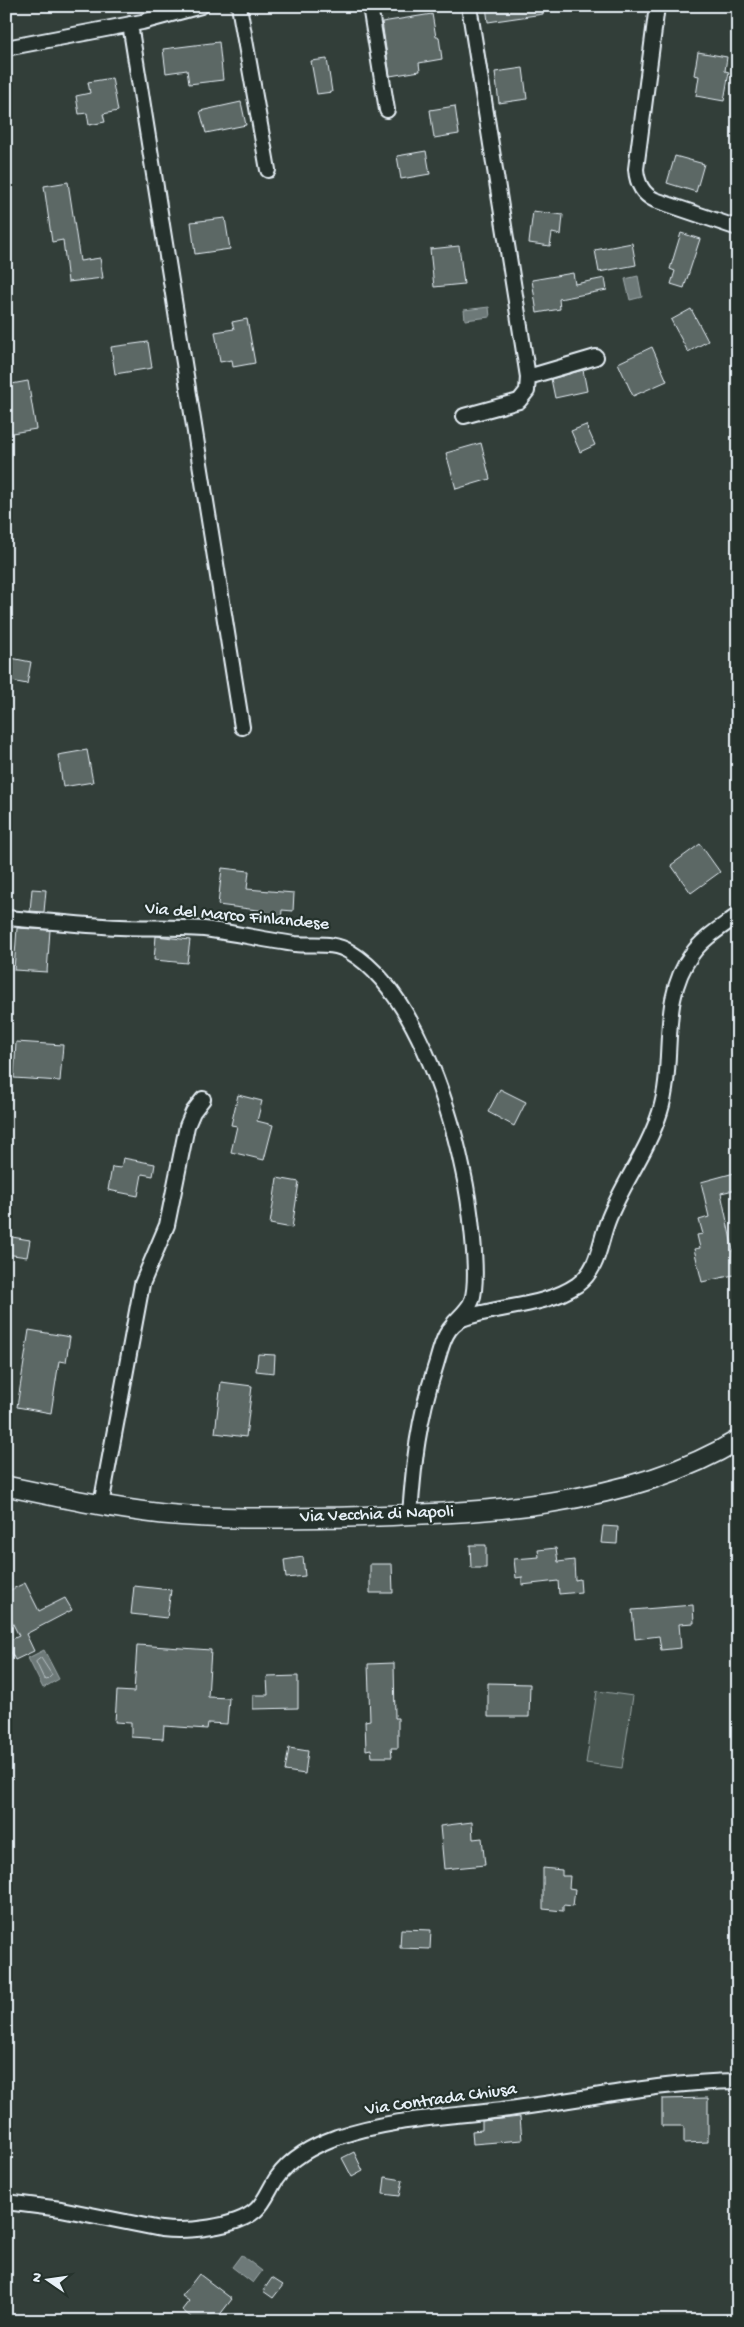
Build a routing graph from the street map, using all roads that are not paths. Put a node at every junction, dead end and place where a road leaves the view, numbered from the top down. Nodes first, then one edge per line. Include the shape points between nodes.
1 (201, 6) edge
2 (239, 6) edge
3 (370, 6) edge
4 (469, 6) edge
5 (657, 6) edge
6 (186, 8) edge
7 (130, 24) junction
8 (6, 48) edge
9 (386, 110) dead end
10 (268, 170) dead end
11 (738, 228) edge
12 (596, 357) dead end
13 (528, 377) junction
14 (464, 416) dead end
15 (242, 727) dead end
16 (738, 915) edge
17 (6, 918) edge
18 (203, 1099) dead end
19 (454, 1323) junction
20 (738, 1440) edge
21 (6, 1486) edge
22 (101, 1505) junction
23 (410, 1515) junction
24 (738, 2081) edge
25 (6, 2202) edge

1 - 6 street
2 - 10 street
3 - 9 street
4 - 13 street
5 - 11 street via 636,169 639,184 647,196 655,200
6 - 7 street
7 - 8 street
7 - 15 street
12 - 13 street
13 - 14 street via 527,391 519,401
16 - 19 street via 701,943 683,971 672,1005 666,1088 660,1113 643,1154 609,1216 597,1259 588,1275 572,1288 553,1296
17 - 19 street, Via del Marco Finlandese via 203,929 294,943 332,944 351,952 366,964 395,995 416,1034 438,1085 459,1151 468,1204 475,1284 472,1302
18 - 22 street via 187,1126 167,1225 142,1284
19 - 23 street, Via del Marco Finlandese via 444,1339 420,1419
20 - 23 street, Via Vecchia di Napoli via 680,1468 629,1486 520,1506
21 - 22 street, Via Vecchia di Napoli
22 - 23 street, Via Vecchia di Napoli via 211,1517
24 - 25 street, Via Contrada Chiusa via 620,2091 510,2109 405,2120 348,2134 315,2146 290,2162 252,2213 206,2227 161,2229 62,2209

